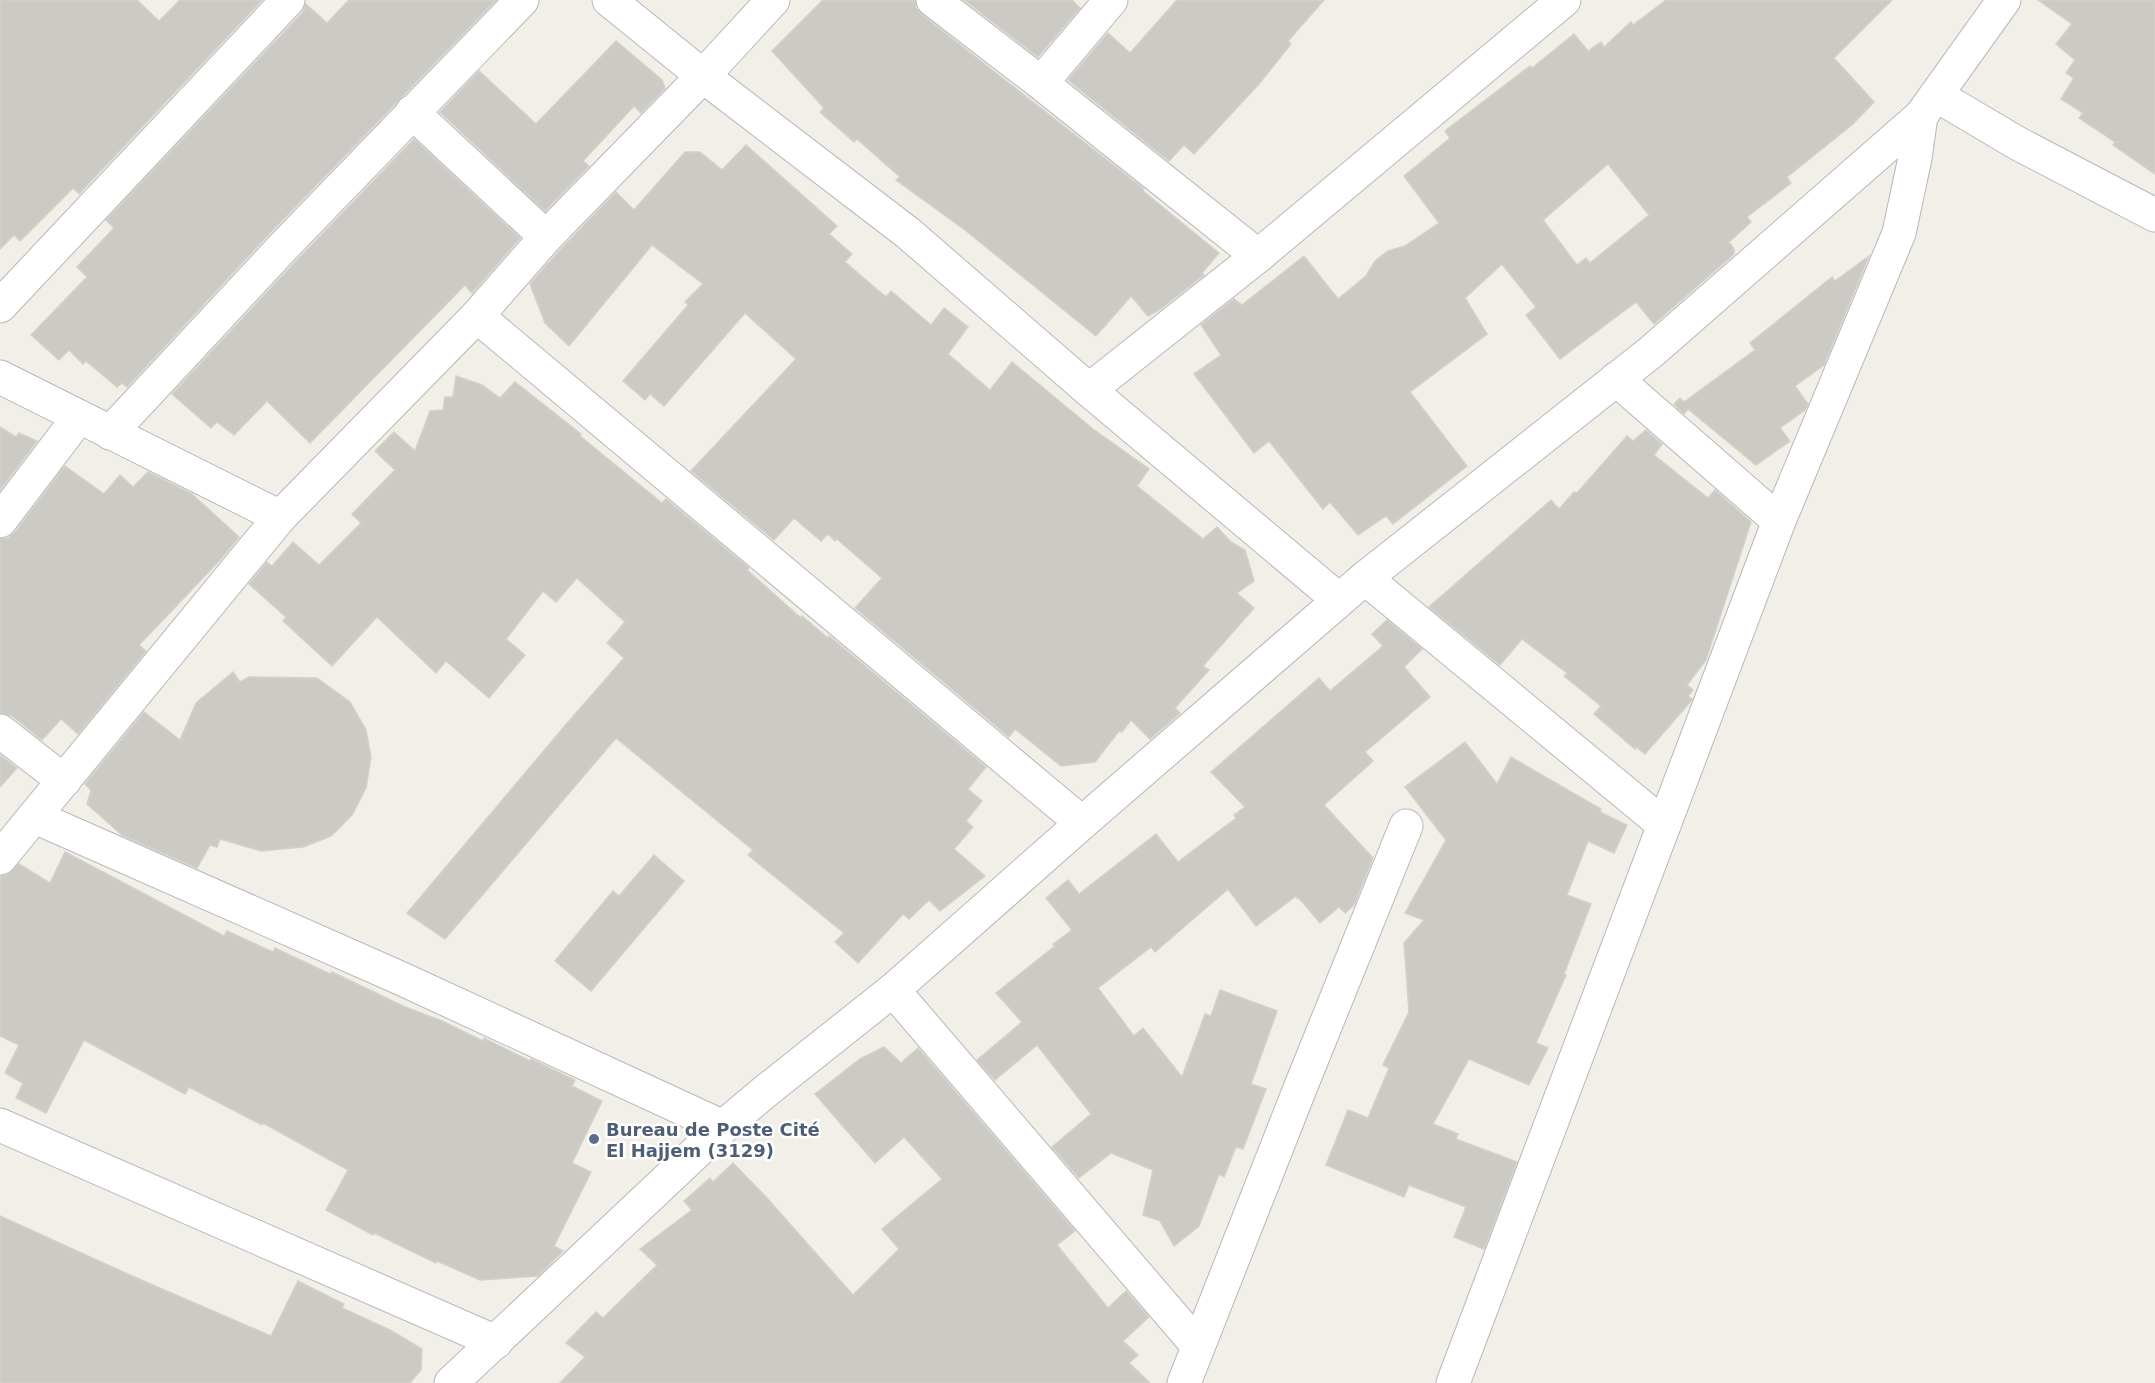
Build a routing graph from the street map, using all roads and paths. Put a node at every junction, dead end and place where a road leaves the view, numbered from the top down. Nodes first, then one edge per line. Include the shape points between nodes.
1 (288, 0) edge
2 (522, 0) edge
3 (609, 0) edge
4 (773, 0) edge
5 (933, 0) edge
6 (1111, 0) edge
7 (2004, 0) edge
8 (1560, 1) edge
9 (703, 76) junction
10 (1041, 83) junction
11 (1929, 105) junction
12 (412, 112) junction
13 (2155, 215) edge
14 (546, 237) junction
15 (1258, 256) junction
16 (0, 306) edge
17 (477, 316) junction
18 (0, 377) edge
19 (1616, 379) junction
20 (1089, 390) junction
21 (78, 417) junction
22 (110, 433) junction
23 (280, 517) junction
24 (0, 521) edge
25 (1779, 521) junction
26 (1365, 578) junction
27 (1339, 600) junction
28 (0, 731) edge
29 (64, 781) junction
30 (35, 817) junction
31 (1082, 823) junction
32 (1664, 825) junction
33 (1406, 826) dead end
34 (0, 858) edge
35 (893, 990) junction
36 (0, 1125) edge
37 (723, 1127) junction
38 (496, 1342) junction
39 (1198, 1347) junction
40 (451, 1383) edge
41 (1184, 1383) edge
42 (1453, 1383) edge

1 - 16 street
2 - 12 street
3 - 9 street
4 - 9 street
5 - 10 street
6 - 10 street
7 - 11 street
8 - 15 street
9 - 14 street
9 - 20 street via 908,233
10 - 15 street
11 - 13 street via 2017,143
11 - 19 street
11 - 25 street via 1899,233
12 - 14 street
12 - 22 street
14 - 17 street
15 - 20 street
17 - 23 street
17 - 31 street
18 - 21 street
19 - 25 street
19 - 26 street
20 - 27 street
21 - 22 street
21 - 24 street
22 - 23 street
23 - 29 street
25 - 32 street
26 - 27 street
26 - 32 street
27 - 31 street
28 - 29 street
29 - 30 street
30 - 34 street
30 - 37 street via 400,978
31 - 35 street
32 - 42 street
33 - 39 street
35 - 37 street
35 - 39 street
36 - 38 street
37 - 38 street
38 - 40 street
39 - 41 street

